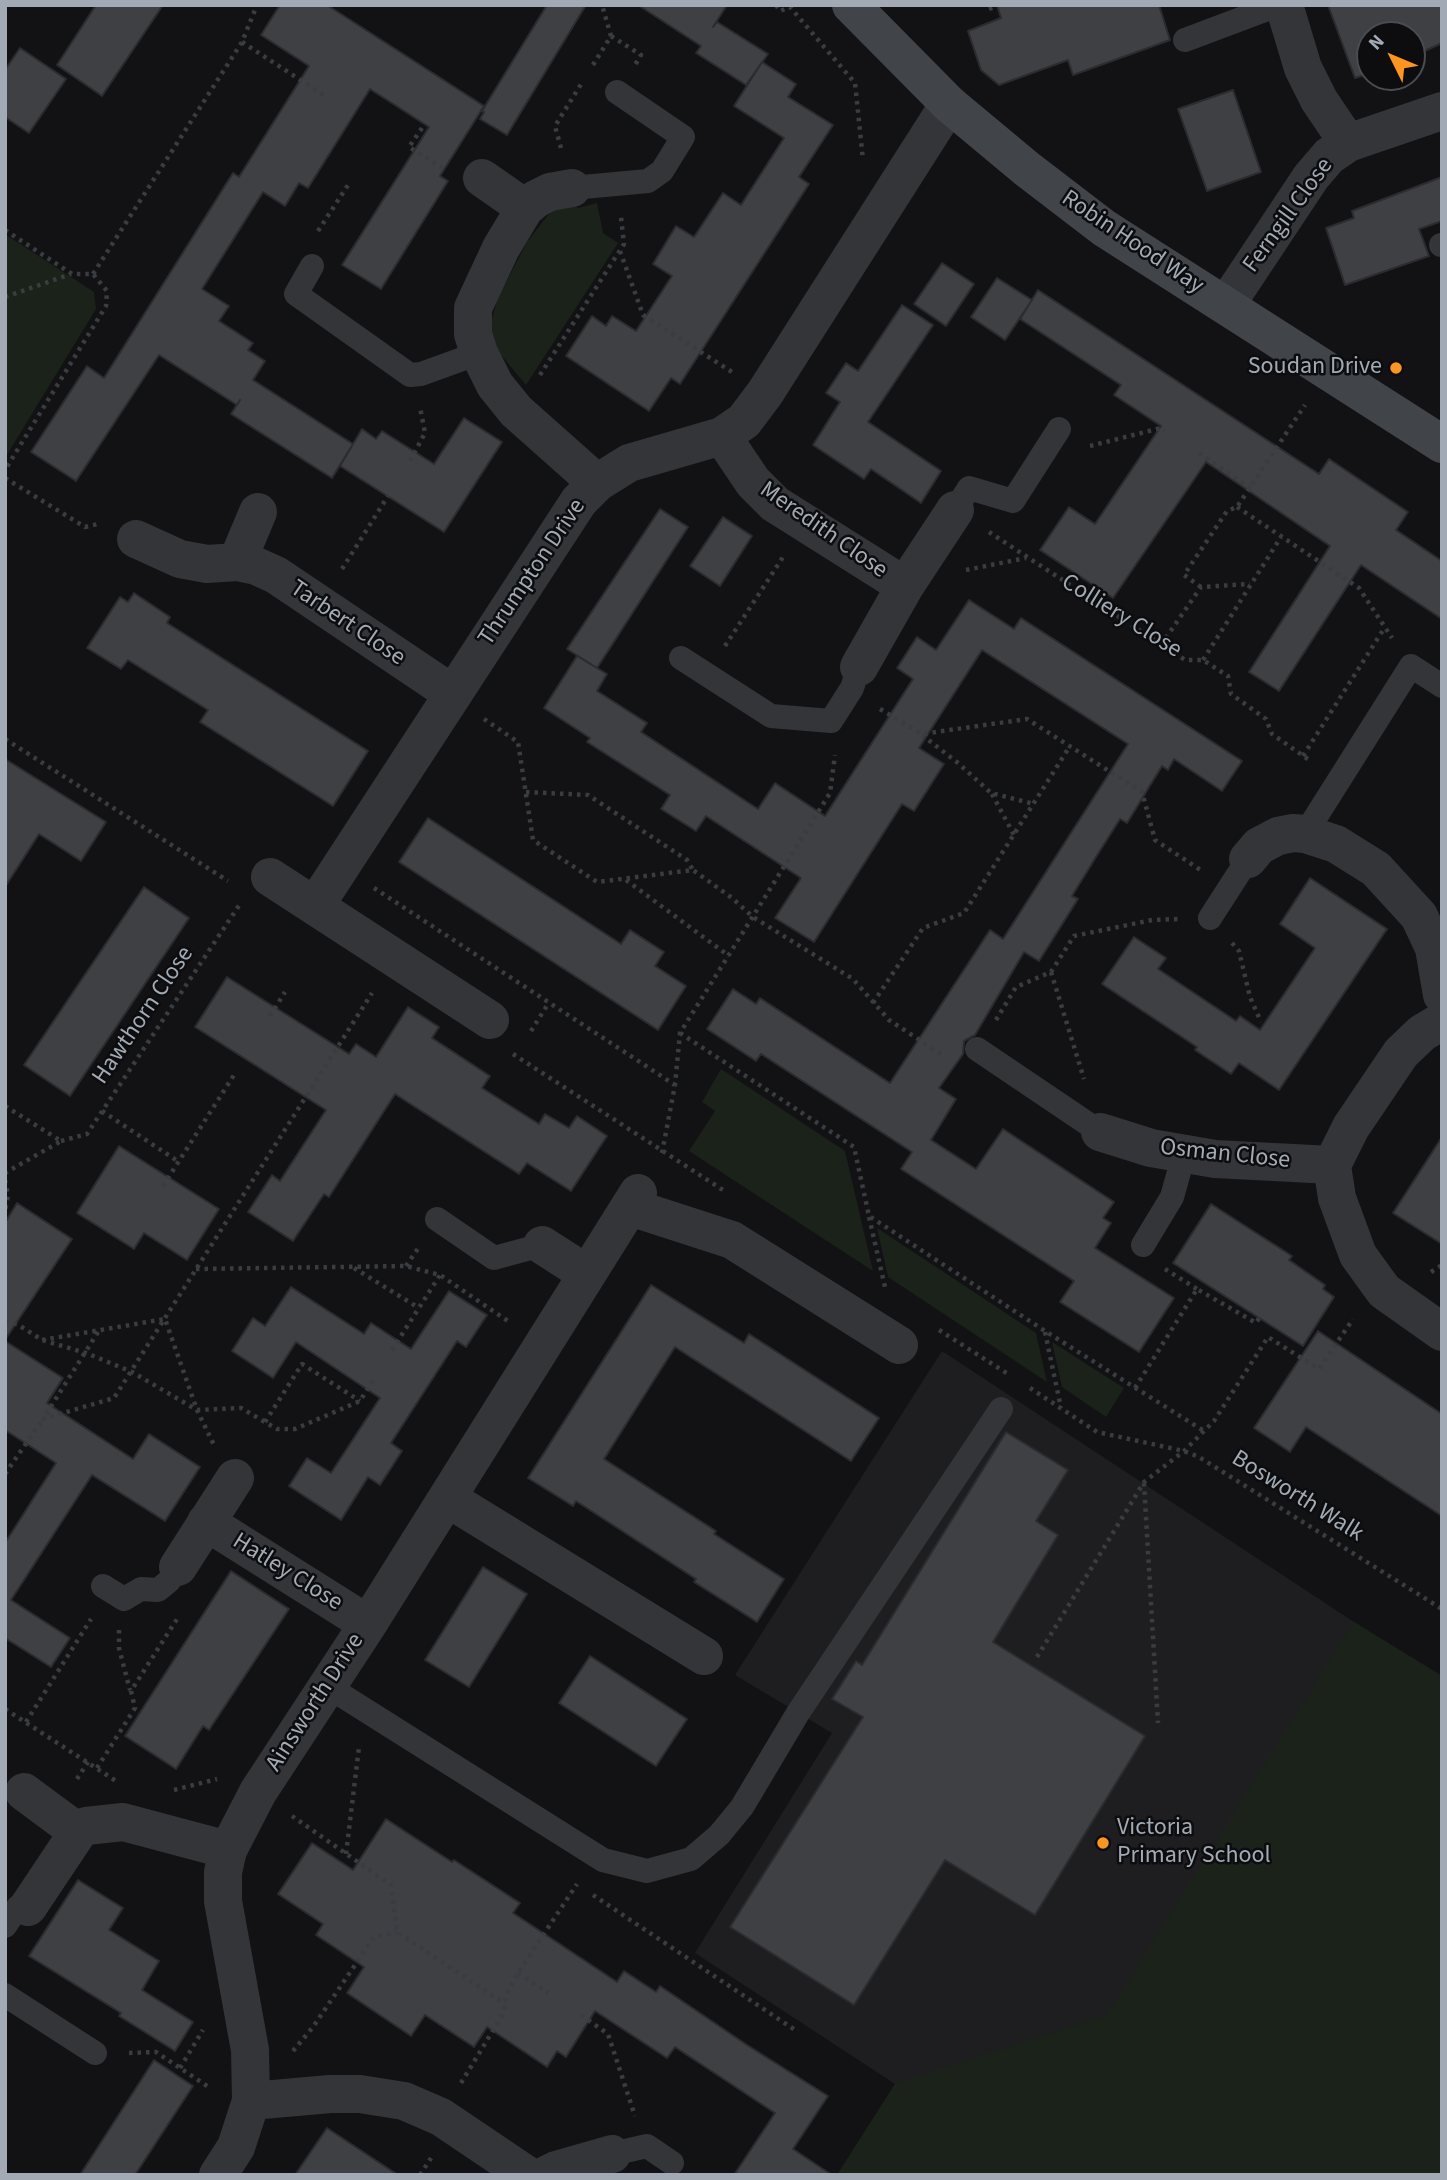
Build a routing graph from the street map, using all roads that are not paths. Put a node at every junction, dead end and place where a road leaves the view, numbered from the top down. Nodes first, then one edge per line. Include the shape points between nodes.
1 (851, 5) edge
2 (1278, 5) edge
3 (1284, 5) edge
4 (1185, 40) dead end
5 (617, 92) dead end
6 (949, 104) junction
7 (1442, 111) edge
8 (1348, 143) junction
9 (482, 178) road end
10 (572, 188) joint
11 (525, 208) junction
12 (312, 267) road end
13 (1226, 305) junction
14 (478, 353) junction
15 (1059, 429) road end
16 (722, 436) junction
17 (1442, 444) edge
18 (597, 483) junction
19 (955, 510) joint
20 (258, 512) dead end
21 (136, 539) road end
22 (237, 562) junction
23 (905, 586) junction
24 (681, 658) dead end
25 (859, 667) joint
26 (1442, 687) edge
27 (453, 694) junction
28 (1305, 834) junction
29 (1238, 874) joint
30 (258, 886) road end
31 (315, 906) junction
32 (1210, 918) road end
33 (1442, 995) edge
34 (489, 1020) dead end
35 (1442, 1021) edge
36 (977, 1049) road end
37 (1100, 1132) joint
38 (1184, 1154) junction
39 (1332, 1165) junction
40 (437, 1219) dead end
41 (542, 1245) joint
42 (1143, 1245) dead end
43 (587, 1274) junction
44 (1442, 1332) edge
45 (899, 1345) dead end
46 (1001, 1409) dead end
47 (235, 1478) road end
48 (447, 1497) junction
49 (206, 1522) junction
50 (178, 1567) joint
51 (112, 1592) road end
52 (368, 1624) junction
53 (704, 1656) dead end
54 (327, 1686) junction
55 (24, 1792) dead end
56 (78, 1832) junction
57 (228, 1850) junction
58 (17, 1917) edge
59 (5, 1995) edge
60 (94, 2053) road end
61 (250, 2107) junction
62 (630, 2150) joint
63 (672, 2163) dead end
64 (218, 2175) edge
65 (527, 2175) edge
66 (546, 2175) edge

1 - 6 street, Robin Hood Way
2 - 4 lane
3 - 8 street via 1303,68
5 - 10 lane via 683,137 662,171 648,181
6 - 13 street, Robin Hood Way via 1104,228
6 - 16 street, Thrumpton Drive via 765,393 744,421
7 - 8 street, Ferngill Close
8 - 13 street, Ferngill Close via 1311,177
9 - 11 street
10 - 11 street via 550,192
11 - 14 street via 472,308
12 - 14 lane via 296,294 410,375
13 - 17 street, Robin Hood Way
14 - 18 street via 516,411
15 - 19 lane, Meredith Close via 1013,501 970,488
16 - 18 street, Thrumpton Drive via 629,463
16 - 23 street, Meredith Close via 753,482 775,503
18 - 27 street, Thrumpton Drive via 579,500
19 - 23 street, Meredith Close
20 - 22 street
21 - 22 street, Tarbert Close via 180,559 207,564
22 - 27 street, Tarbert Close via 276,575
23 - 25 street, Meredith Close
24 - 25 lane, Meredith Close via 771,716 831,721
26 - 28 lane via 1410,666
27 - 31 street, Thrumpton Drive
28 - 29 street via 1278,836 1259,846
28 - 33 street via 1336,844 1376,869 1419,916 1434,948
29 - 32 lane
30 - 31 street
31 - 34 street
35 - 39 street via 1422,1032 1401,1053 1351,1127
36 - 37 lane, Osman Close
37 - 38 street, Osman Close
38 - 39 street, Osman Close
38 - 42 lane via 1172,1197
39 - 44 street via 1337,1198 1358,1255 1384,1291
40 - 41 lane via 495,1258
41 - 43 street
43 - 45 street, Ainsworth Drive via 634,1200 732,1240
43 - 48 street, Ainsworth Drive
46 - 54 lane via 798,1713 742,1807 691,1859 647,1871 603,1860
47 - 49 street, Hatley Close
48 - 52 street, Ainsworth Drive
48 - 53 street
49 - 50 street, Hatley Close
49 - 52 street, Hatley Close
50 - 51 lane, Hatley Close via 158,1590
52 - 54 street, Ainsworth Drive
54 - 57 street, Ainsworth Drive via 258,1792
55 - 56 street
56 - 57 street via 123,1822
56 - 58 street
57 - 61 street, Ainsworth Drive via 222,1872 223,1902 250,2050
59 - 60 lane
61 - 64 street, Ainsworth Drive via 236,2147
61 - 65 street via 330,2094 404,2101 441,2117
62 - 63 lane
62 - 66 street

